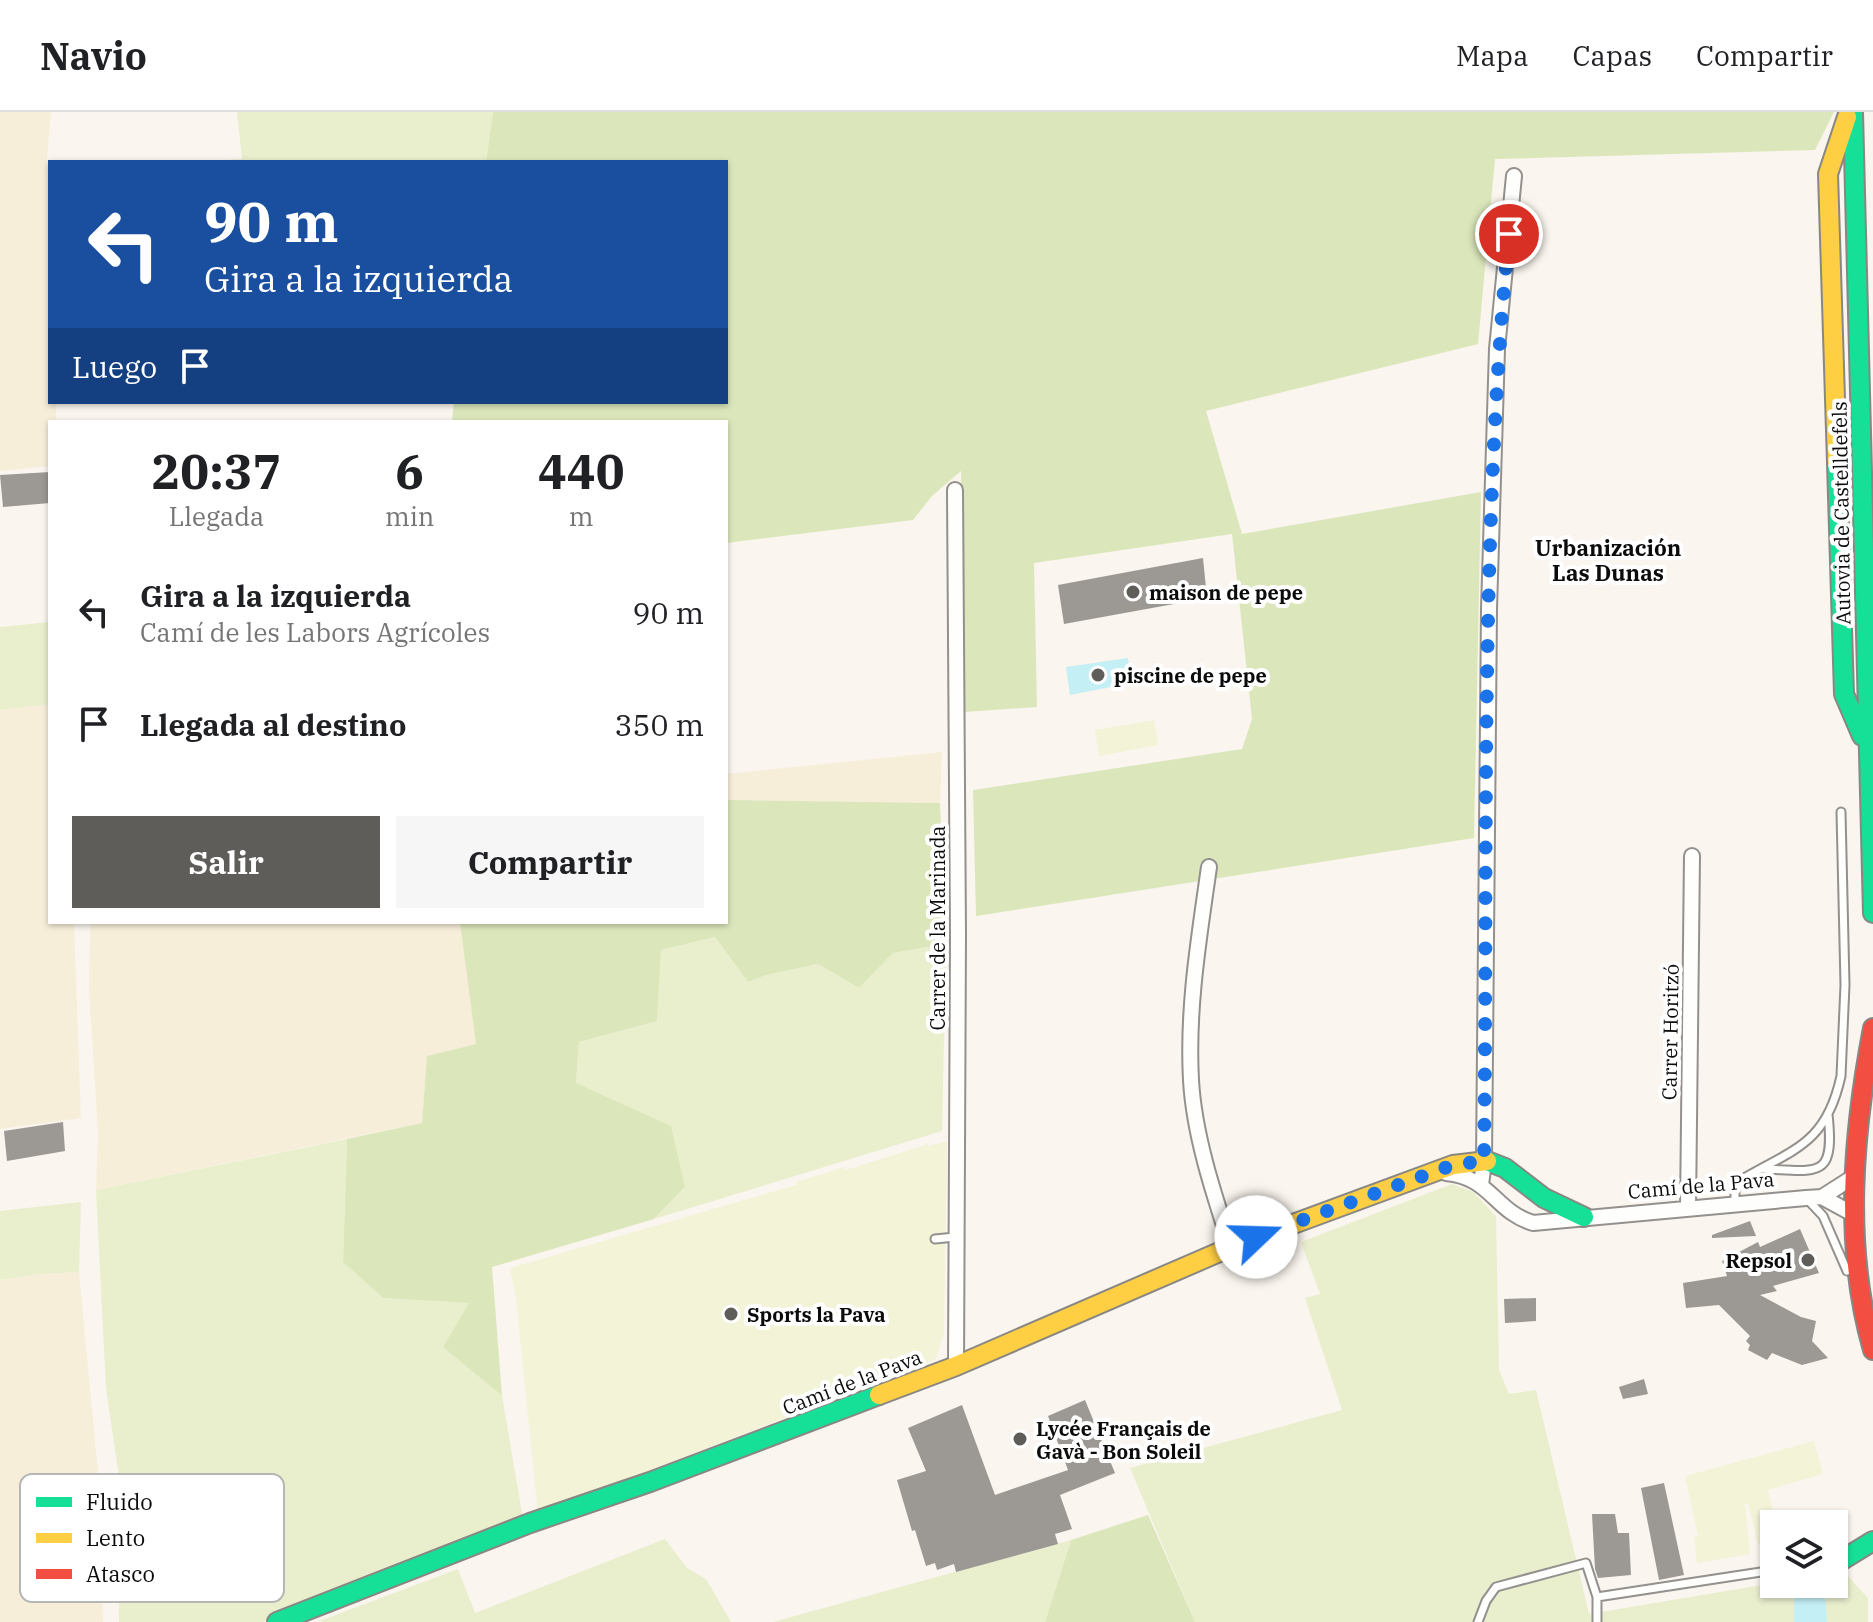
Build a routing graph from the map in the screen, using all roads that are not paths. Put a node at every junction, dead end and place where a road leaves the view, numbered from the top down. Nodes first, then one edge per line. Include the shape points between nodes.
1 (1851, 112) edge
2 (1514, 176) dead end
3 (955, 490) dead end
4 (1869, 754) junction
5 (1841, 812) dead end
6 (1692, 856) dead end
7 (1209, 867) dead end
8 (1873, 913) edge
9 (1873, 1028) edge
10 (1827, 1112) junction
11 (1484, 1161) junction
12 (1760, 1169) junction
13 (1438, 1172) junction
14 (1855, 1176) junction
15 (1481, 1185) junction
16 (1822, 1197) junction
17 (1806, 1198) junction
18 (1735, 1204) junction
19 (1688, 1209) junction
20 (1856, 1215) junction
21 (1584, 1217) junction
22 (955, 1237) junction
23 (935, 1239) dead end
24 (1231, 1247) junction
25 (1861, 1307) junction
26 (1873, 1350) edge
27 (956, 1366) junction
28 (1873, 1541) edge
29 (1848, 1555) edge
30 (1848, 1562) edge
31 (1865, 1565) dead end
32 (1760, 1572) edge
33 (1597, 1597) junction
34 (277, 1622) edge
35 (1478, 1622) edge
36 (1597, 1622) edge

1 - 4 main road, Autovia de Castelldefels
1 - 4 main road via 1828,174 1844,694
2 - 11 street via 1497,349 1489,594
3 - 22 street, Carrer de la Marinada
4 - 8 main road, Autovia de Castelldefels
5 - 10 lane via 1841,1076
6 - 19 street, Carrer Horitzó
7 - 24 street via 1192,988 1191,1082 1208,1177
9 - 14 main road via 1861,1086
10 - 12 lane via 1804,1145
10 - 12 lane via 1831,1144 1821,1168
11 - 13 main road, Camí de la Pava
11 - 15 street
11 - 21 main road, Camí de la Pava via 1503,1164 1548,1201
12 - 18 lane via 1739,1181
13 - 15 street, Camí de la Pava via 1462,1174
13 - 24 main road, Camí de la Pava
14 - 16 street, Camí de la Pava
14 - 20 main road
15 - 21 street, Camí de la Pava via 1525,1220
16 - 17 street, Camí de la Pava
16 - 20 street
17 - 18 street, Camí de la Pava
17 - 25 lane via 1829,1227
18 - 19 street, Camí de la Pava
19 - 21 street, Camí de la Pava
20 - 25 main road
22 - 23 lane
22 - 27 street, Carrer de la Marinada
24 - 27 main road, Camí de la Pava
25 - 26 main road
27 - 34 main road, Camí de la Pava
28 - 29 main road
30 - 31 main road
32 - 33 lane
33 - 35 lane via 1586,1563 1496,1587
33 - 36 lane

